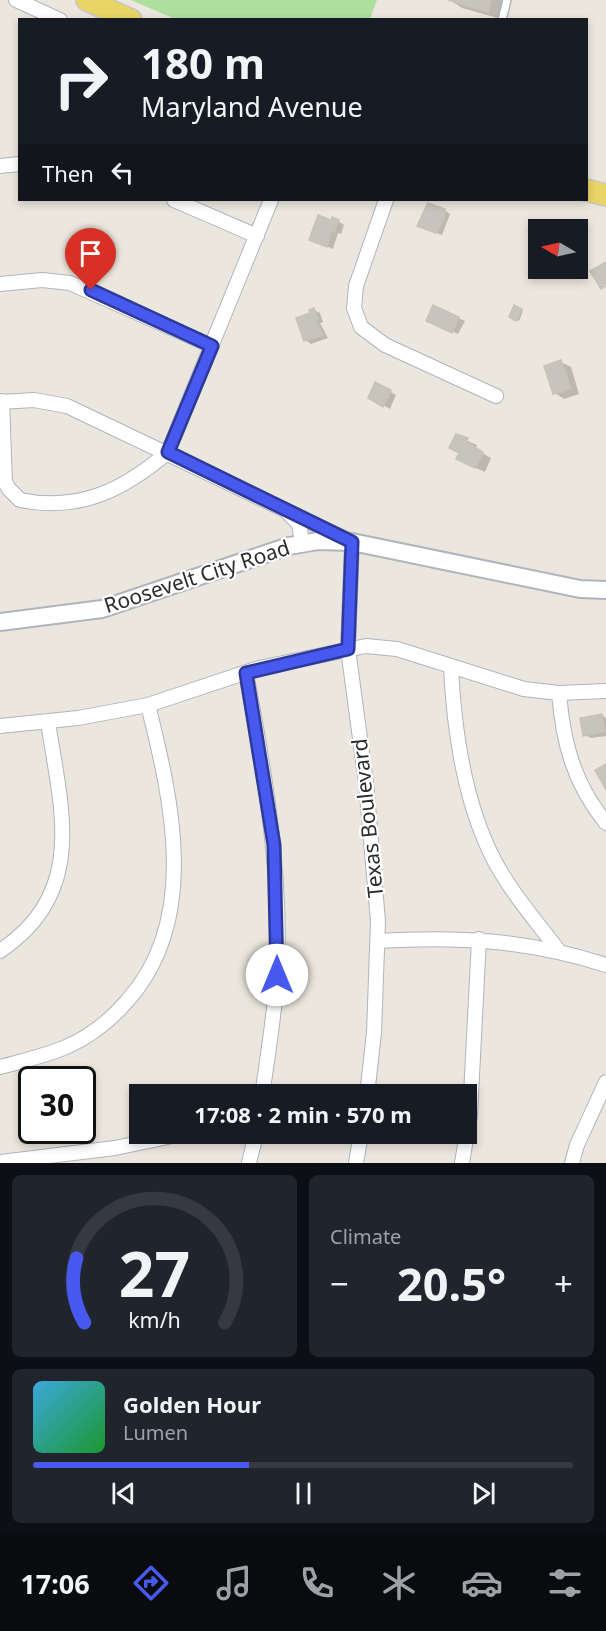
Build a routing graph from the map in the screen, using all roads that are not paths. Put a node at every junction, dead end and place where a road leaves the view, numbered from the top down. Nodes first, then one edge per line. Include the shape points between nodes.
1 (16, 0) edge
2 (87, 0) edge
3 (507, 0) edge
4 (56, 18) edge
5 (126, 18) edge
6 (502, 18) edge
7 (18, 164) edge
8 (0, 166) edge
9 (588, 190) edge
10 (606, 195) edge
11 (176, 201) edge
12 (271, 201) edge
13 (386, 201) edge
14 (256, 236) junction
15 (0, 284) edge
16 (212, 346) junction
17 (496, 396) dead end
18 (1, 401) edge
19 (168, 452) junction
20 (284, 510) junction
21 (302, 542) junction
22 (352, 542) junction
23 (606, 590) edge
24 (0, 622) edge
25 (348, 649) junction
26 (451, 667) junction
27 (246, 673) junction
28 (606, 691) edge
29 (559, 693) junction
30 (148, 705) junction
31 (48, 722) junction
32 (0, 726) edge
33 (606, 823) edge
34 (479, 939) junction
35 (378, 941) junction
36 (558, 950) junction
37 (0, 951) edge
38 (606, 965) edge
39 (0, 1067) edge
40 (606, 1082) edge
41 (263, 1084) edge
42 (368, 1084) edge
43 (134, 1144) edge
44 (254, 1144) edge
45 (359, 1144) edge
46 (0, 1161) edge
47 (249, 1163) edge
48 (356, 1163) edge
49 (462, 1163) edge
50 (572, 1163) edge

1 - 4 street
2 - 5 main road
3 - 6 lane
7 - 8 street
9 - 10 main road
11 - 14 street
12 - 14 street
13 - 17 street via 356,286 354,308 361,327 385,345
14 - 16 street
15 - 16 street via 42,280 70,283
16 - 19 street
18 - 19 street via 33,400 67,406
18 - 19 street via 5,482 20,500 103,495 133,480
19 - 20 street
20 - 21 street via 297,520
20 - 22 street
21 - 22 street, Roosevelt City Road
21 - 24 street, Roosevelt City Road via 102,609
22 - 23 street, Roosevelt City Road via 580,589
22 - 25 street, Texas Boulevard
25 - 26 street via 386,647
25 - 27 street
25 - 35 street, Texas Boulevard via 366,783
26 - 29 street via 505,685
26 - 36 street via 458,738 481,833 495,862
27 - 30 street
27 - 41 street via 270,812 276,881 277,975
28 - 29 street
29 - 33 street via 572,765 586,797
30 - 31 street
30 - 39 street via 164,773 173,856 173,899 160,952 132,996 108,1021 65,1047
31 - 32 street
31 - 37 street via 63,820 60,866 36,919
34 - 35 street
34 - 36 street
34 - 49 street via 470,1115
35 - 42 street, Texas Boulevard
36 - 38 street
40 - 50 street
43 - 46 street
44 - 47 street
45 - 48 street

